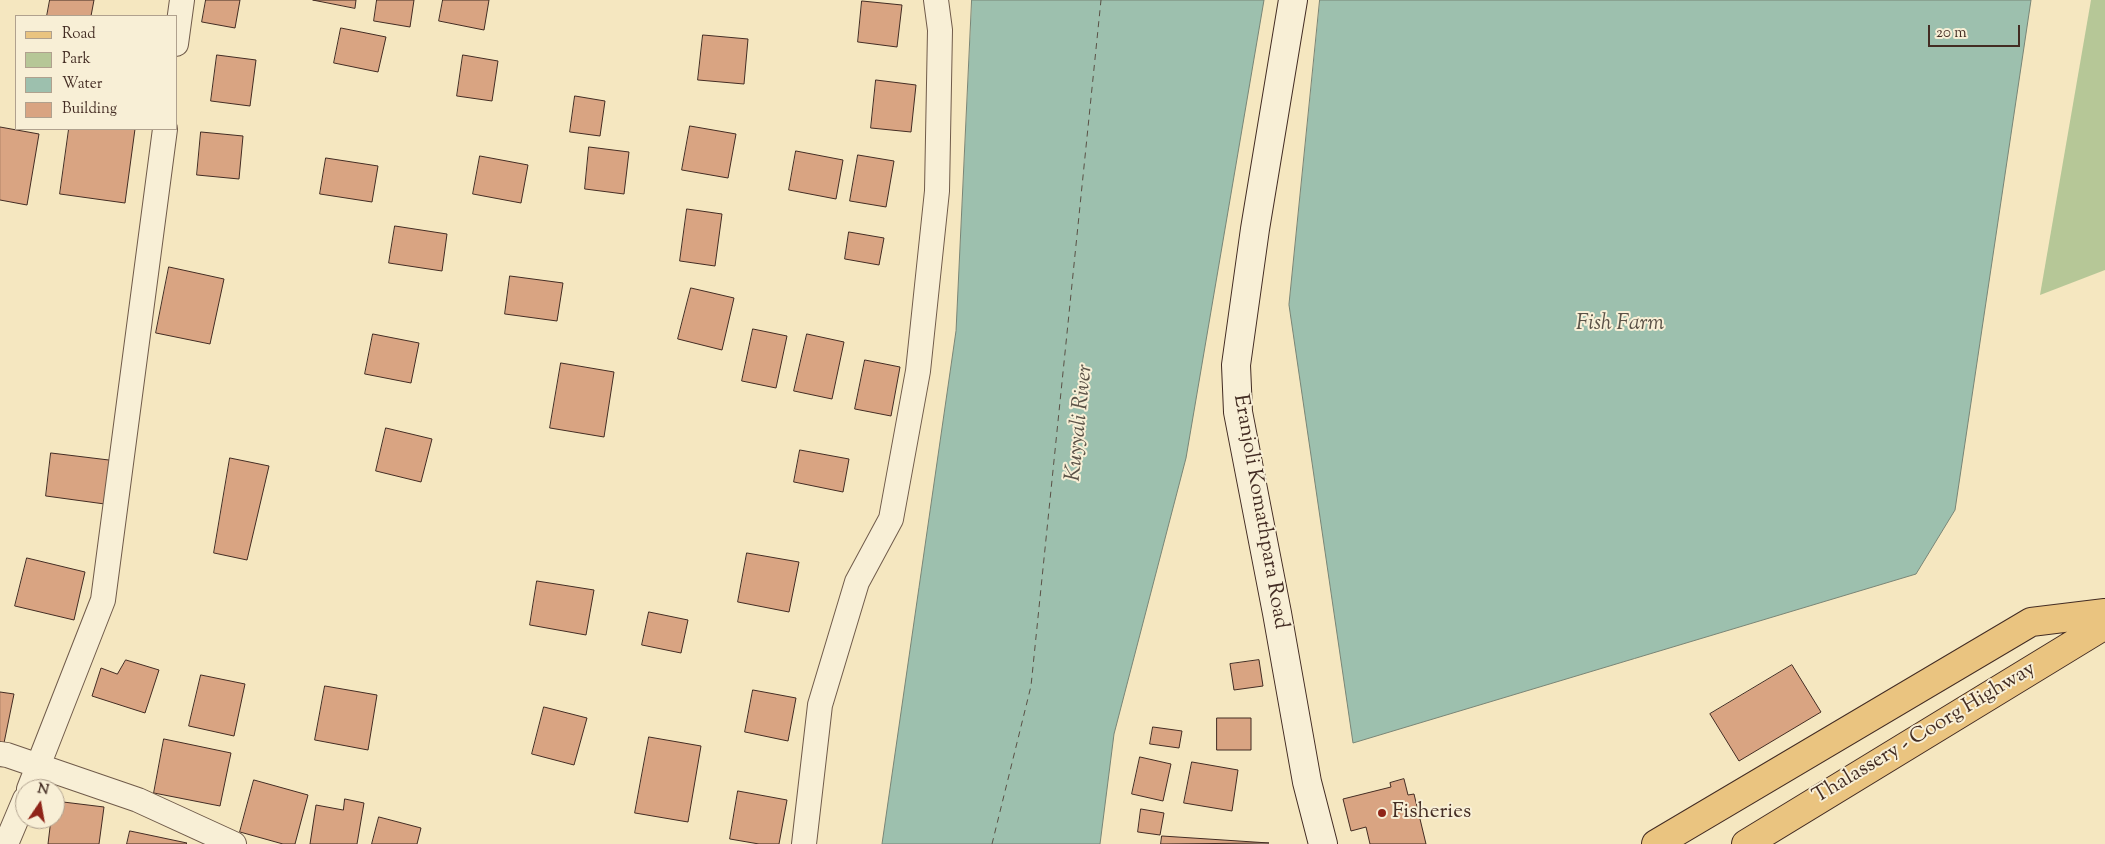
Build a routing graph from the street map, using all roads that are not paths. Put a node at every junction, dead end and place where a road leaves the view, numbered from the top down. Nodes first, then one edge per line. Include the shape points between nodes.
1 (182, 0) edge
2 (936, 0) edge
3 (1294, 0) edge
4 (178, 29) edge
5 (165, 130) edge
6 (2105, 613) edge
7 (2105, 625) edge
8 (0, 754) edge
9 (39, 766) junction
10 (33, 779) edge
11 (15, 823) edge
12 (6, 844) edge
13 (234, 844) edge
14 (804, 844) edge
15 (1324, 844) edge
16 (1656, 844) edge
17 (1746, 844) edge

1 - 4 street
2 - 14 street via 940,30 938,191 918,371 891,519 857,582 820,705
3 - 15 main road, Eranjoli Komathpara Road via 1253,239 1236,365 1238,412 1307,782
5 - 9 street via 103,600
6 - 16 main road via 2031,622
7 - 17 main road, Thalassery - Coorg Highway
8 - 9 street
9 - 10 street
9 - 13 street via 138,800
11 - 12 street

